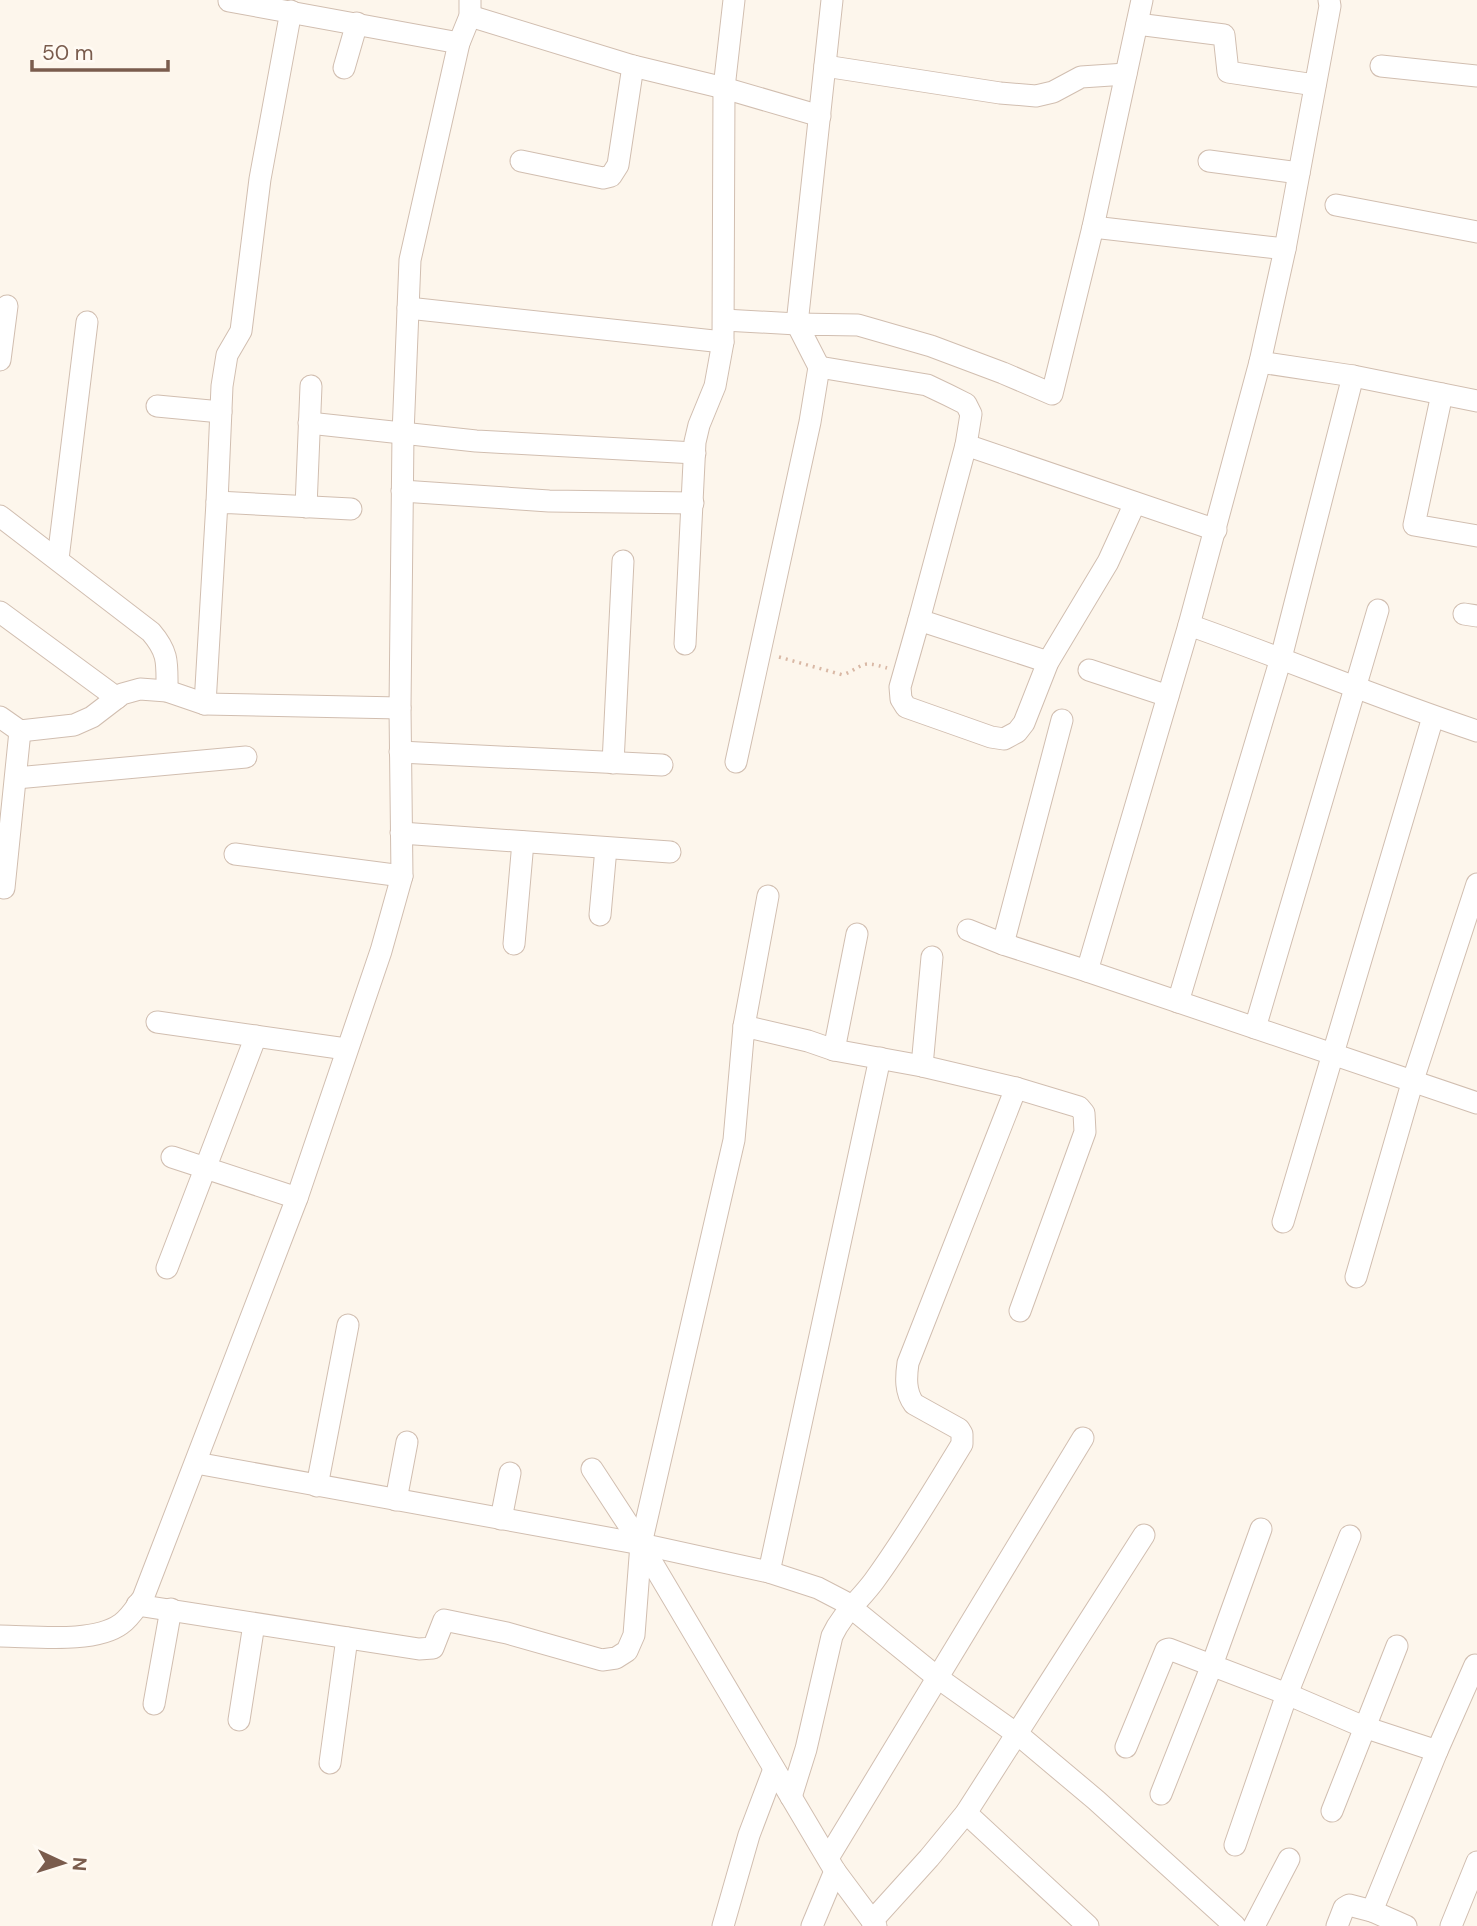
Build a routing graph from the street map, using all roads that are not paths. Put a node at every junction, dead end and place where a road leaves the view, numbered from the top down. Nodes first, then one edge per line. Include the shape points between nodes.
1 (734, 0) edge
2 (832, 0) edge
3 (1142, 0) edge
4 (1329, 0) edge
5 (229, 1) edge
6 (470, 8) edge
7 (291, 10) junction
8 (357, 23) junction
9 (1137, 24) junction
10 (459, 43) junction
11 (634, 66) junction
12 (825, 66) junction
13 (1381, 66) dead end
14 (344, 68) dead end
15 (1126, 74) junction
16 (1477, 76) edge
17 (1315, 85) junction
18 (724, 89) junction
19 (820, 117) junction
20 (521, 161) dead end
21 (1209, 162) dead end
22 (1299, 173) junction
23 (1336, 205) dead end
24 (1093, 226) junction
25 (1477, 232) edge
26 (1285, 249) junction
27 (7, 306) dead end
28 (408, 308) junction
29 (724, 320) junction
30 (88, 322) dead end
31 (797, 324) junction
32 (723, 342) junction
33 (0, 359) edge
34 (1261, 362) junction
35 (819, 367) junction
36 (1353, 376) junction
37 (311, 386) dead end
38 (1442, 394) junction
39 (1477, 401) edge
40 (157, 407) dead end
41 (221, 412) junction
42 (309, 423) junction
43 (403, 434) junction
44 (966, 445) junction
45 (695, 453) junction
46 (402, 491) junction
47 (217, 502) junction
48 (692, 503) junction
49 (1135, 503) junction
50 (306, 507) junction
51 (351, 509) dead end
52 (0, 516) edge
53 (1216, 530) junction
54 (1477, 536) edge
55 (58, 559) junction
56 (623, 561) dead end
57 (1378, 610) dead end
58 (0, 612) edge
59 (919, 620) junction
60 (1189, 625) junction
61 (685, 644) dead end
62 (1281, 658) junction
63 (1048, 662) junction
64 (1089, 670) dead end
65 (1356, 689) junction
66 (167, 691) junction
67 (1168, 696) junction
68 (117, 698) junction
69 (205, 704) junction
70 (400, 708) junction
71 (1433, 716) junction
72 (0, 717) edge
73 (1062, 720) dead end
74 (20, 731) junction
75 (1477, 731) edge
76 (400, 752) junction
77 (246, 757) dead end
78 (736, 762) dead end
79 (612, 763) junction
80 (662, 765) dead end
81 (16, 778) junction
82 (401, 833) junction
83 (523, 842) junction
84 (606, 848) junction
85 (670, 852) dead end
86 (235, 854) dead end
87 (402, 876) junction
88 (1477, 884) edge
89 (4, 888) dead end
90 (768, 896) dead end
91 (600, 915) dead end
92 (968, 930) dead end
93 (857, 934) dead end
94 (514, 944) dead end
95 (1003, 944) junction
96 (932, 957) dead end
97 (1087, 971) junction
98 (1178, 1002) junction
99 (157, 1022) dead end
100 (744, 1026) junction
101 (1255, 1028) junction
102 (256, 1036) junction
103 (346, 1049) junction
104 (834, 1050) junction
105 (1331, 1053) junction
106 (880, 1058) junction
107 (922, 1066) junction
108 (1413, 1080) junction
109 (1016, 1088) junction
110 (1477, 1103) edge
111 (172, 1157) dead end
112 (205, 1169) junction
113 (297, 1198) junction
114 (1283, 1222) dead end
115 (167, 1268) dead end
116 (1356, 1277) dead end
117 (1020, 1311) dead end
118 (348, 1325) dead end
119 (1083, 1438) dead end
120 (407, 1442) dead end
121 (196, 1463) junction
122 (592, 1469) dead end
123 (510, 1473) dead end
124 (317, 1486) junction
125 (396, 1500) junction
126 (501, 1518) junction
127 (1261, 1529) dead end
128 (1144, 1535) dead end
129 (1350, 1536) dead end
130 (641, 1544) junction
131 (769, 1572) junction
132 (137, 1605) junction
133 (851, 1607) junction
134 (171, 1609) junction
135 (254, 1623) junction
136 (0, 1636) edge
137 (347, 1638) junction
138 (1397, 1646) dead end
139 (1212, 1665) junction
140 (1475, 1665) dead end
141 (938, 1678) junction
142 (1287, 1694) junction
143 (154, 1704) dead end
144 (239, 1720) dead end
145 (1364, 1727) junction
146 (1015, 1733) junction
147 (1126, 1747) dead end
148 (1437, 1751) junction
149 (330, 1763) dead end
150 (774, 1769) junction
151 (1161, 1794) dead end
152 (791, 1797) junction
153 (1332, 1811) dead end
154 (966, 1813) junction
155 (1235, 1845) dead end
156 (1289, 1859) dead end
157 (1477, 1863) edge
158 (832, 1865) junction
159 (1372, 1911) junction
160 (874, 1924) edge
161 (723, 1926) edge
162 (812, 1926) edge
163 (1088, 1926) edge
164 (1235, 1926) edge
165 (1254, 1926) edge
166 (1337, 1926) edge
167 (1405, 1926) edge
168 (1451, 1926) edge

1 - 18 street
2 - 12 street
3 - 9 street
4 - 17 street
5 - 7 street
6 - 10 street
6 - 11 street
7 - 8 street
7 - 41 street via 260,179 241,331 227,355
8 - 10 street
8 - 14 street
9 - 15 street
9 - 17 street via 1224,35 1228,72
10 - 28 street via 410,260
11 - 18 street
11 - 20 street via 618,165 611,176
12 - 15 street via 1036,96 1081,77
12 - 19 street
13 - 16 street
15 - 24 street
17 - 22 street
18 - 19 street
18 - 29 street
19 - 31 street
21 - 22 street
22 - 26 street
23 - 25 street
24 - 26 street
24 - 31 street via 1052,394 931,346 858,326
26 - 34 street
27 - 33 street
28 - 32 street
28 - 43 street
29 - 31 street
29 - 32 street
30 - 55 street
31 - 35 street
32 - 45 street
34 - 36 street
34 - 53 street
35 - 44 street via 927,384 966,404 971,414
35 - 78 street
36 - 38 street
36 - 62 street
37 - 42 street
38 - 39 street
38 - 54 street via 1414,524
40 - 41 street
41 - 47 street
42 - 43 street
42 - 50 street
43 - 45 street
43 - 46 street
44 - 49 street
44 - 59 street
45 - 48 street
46 - 48 street via 549,501
46 - 70 street
47 - 50 street
47 - 69 street
48 - 61 street
49 - 53 street
49 - 63 street via 1108,562
50 - 51 street
52 - 55 street
53 - 60 street
55 - 66 street via 162,645
56 - 79 street
57 - 65 street
58 - 68 street
59 - 63 street
59 - 63 street via 900,687 901,699 906,707 991,737 1004,739 1017,733
60 - 62 street
60 - 67 street
62 - 65 street
62 - 98 street
64 - 67 street
65 - 71 street
65 - 101 street
66 - 68 street via 140,689
66 - 69 street
67 - 97 street
68 - 74 street via 74,724
69 - 70 street
70 - 76 street
71 - 75 street
71 - 105 street
72 - 74 street
73 - 95 street
74 - 81 street
76 - 79 street
76 - 82 street
77 - 81 street
79 - 80 street
81 - 89 street
82 - 83 street
82 - 87 street
83 - 84 street
83 - 94 street
84 - 85 street
84 - 91 street
86 - 87 street
87 - 103 street
88 - 108 street
90 - 100 street
92 - 95 street
93 - 104 street
95 - 97 street
96 - 107 street
97 - 98 street
98 - 101 street
99 - 102 street
100 - 104 street
100 - 130 street via 734,1140
101 - 105 street
102 - 103 street
102 - 112 street
103 - 113 street
104 - 106 street
105 - 108 street
105 - 114 street
106 - 107 street
106 - 131 street
107 - 109 street
108 - 110 street
108 - 116 street
109 - 117 street via 1079,1107 1086,1122
109 - 133 street via 906,1375 909,1398 959,1430 962,1444 873,1582
111 - 112 street
112 - 113 street
112 - 115 street
113 - 121 street
118 - 124 street
119 - 141 street
120 - 125 street
121 - 124 street
121 - 132 street
122 - 130 street
123 - 126 street
124 - 125 street
125 - 126 street
126 - 130 street
127 - 139 street
128 - 146 street
129 - 142 street
130 - 131 street
130 - 137 street via 634,1635 627,1651 616,1658 602,1660 444,1620 433,1648
130 - 150 street
131 - 133 street via 818,1588
132 - 134 street
132 - 136 street via 121,1624 97,1634
133 - 141 street
133 - 152 street via 832,1636
134 - 135 street
134 - 143 street
135 - 137 street
135 - 144 street
137 - 149 street
138 - 145 street
139 - 142 street
139 - 147 street via 1166,1650
139 - 151 street
140 - 148 street
141 - 146 street
141 - 158 street
142 - 145 street
142 - 155 street
145 - 148 street
145 - 153 street
146 - 154 street
146 - 164 street
148 - 159 street
150 - 152 street
150 - 161 street
152 - 158 street
154 - 160 street
154 - 163 street
156 - 165 street
157 - 168 street
158 - 160 street
158 - 162 street
159 - 166 street via 1349,1905
159 - 167 street

